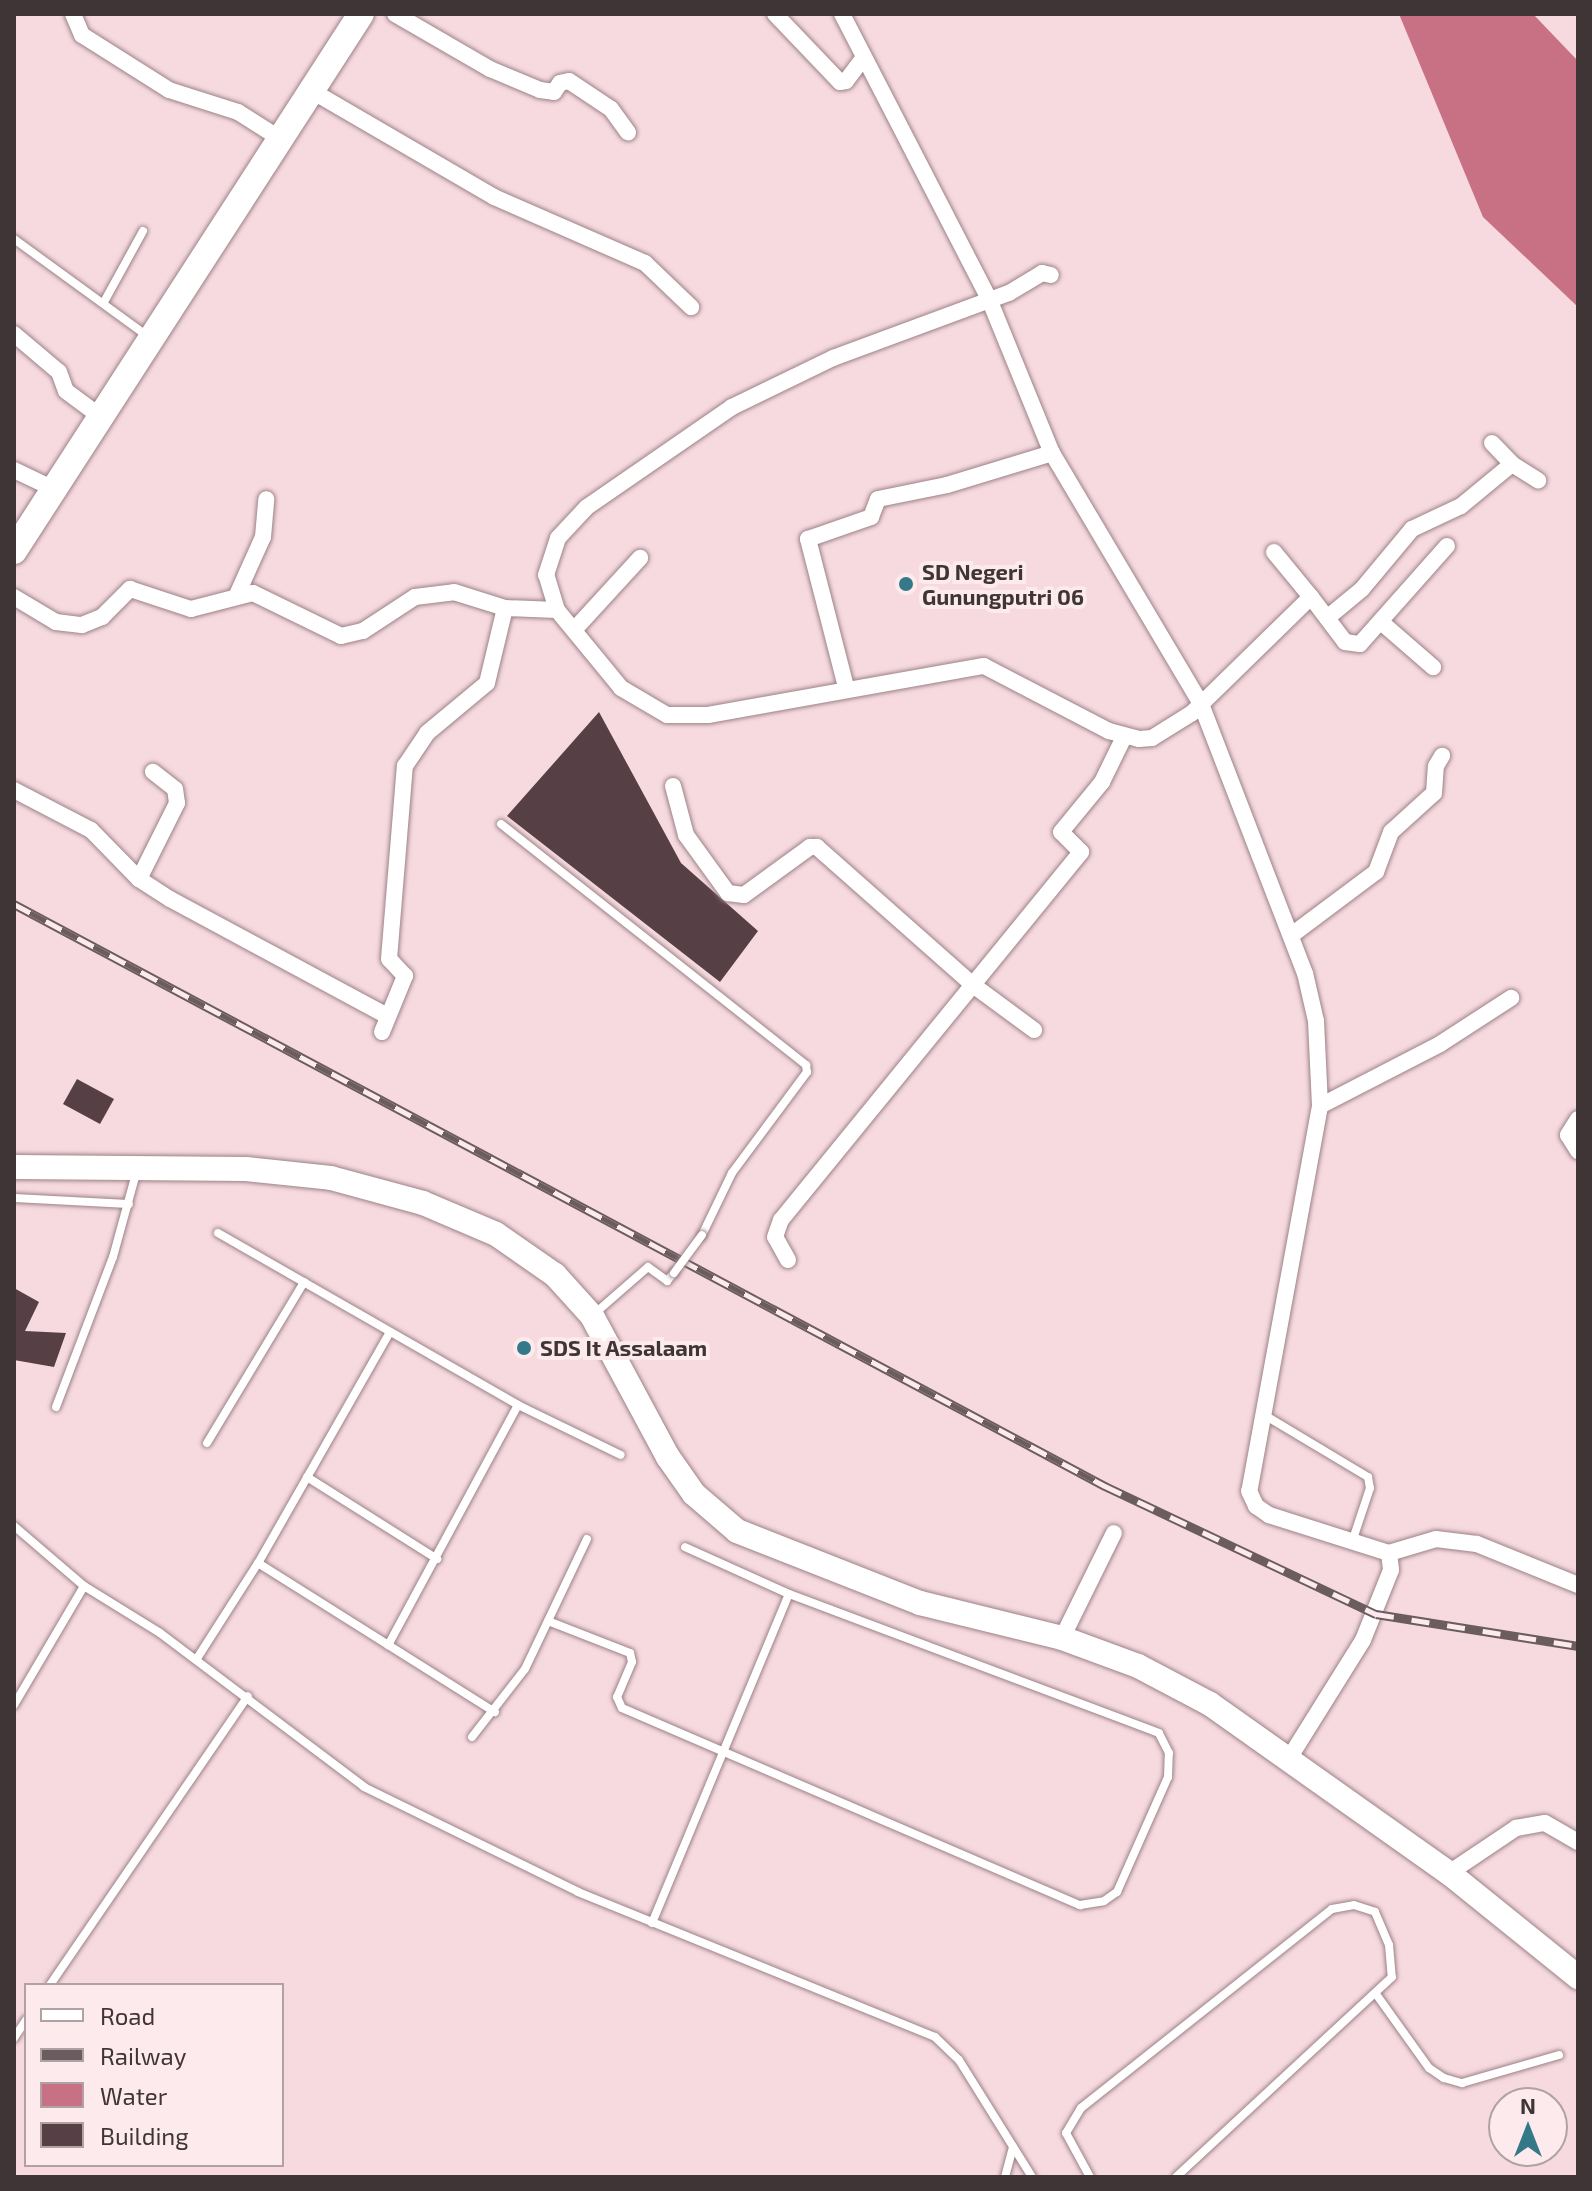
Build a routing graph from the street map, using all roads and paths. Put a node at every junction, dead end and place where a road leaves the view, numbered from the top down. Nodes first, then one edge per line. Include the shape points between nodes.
1 (73, 14) edge
2 (361, 14) edge
3 (395, 14) edge
4 (775, 14) edge
5 (842, 14) edge
6 (864, 57) junction
7 (312, 91) junction
8 (628, 132) dead end
9 (279, 138) junction
10 (143, 231) dead end
11 (14, 239) edge
12 (1051, 275) dead end
13 (989, 299) junction
14 (104, 302) junction
15 (691, 307) dead end
16 (14, 334) edge
17 (151, 339) junction
18 (101, 417) junction
19 (1492, 443) dead end
20 (1052, 453) junction
21 (1512, 464) junction
22 (14, 470) edge
23 (1538, 480) dead end
24 (54, 489) junction
25 (266, 499) dead end
26 (1447, 546) dead end
27 (14, 551) edge
28 (1274, 552) dead end
29 (640, 558) dead end
30 (14, 597) edge
31 (236, 597) junction
32 (1311, 597) junction
33 (505, 608) junction
34 (557, 610) junction
35 (1327, 618) junction
36 (1381, 622) junction
37 (574, 630) junction
38 (1433, 667) dead end
39 (846, 687) junction
40 (1201, 704) junction
41 (1124, 737) junction
42 (1442, 756) dead end
43 (153, 772) dead end
44 (673, 786) dead end
45 (14, 790) edge
46 (501, 824) dead end
47 (139, 879) junction
48 (1293, 934) junction
49 (973, 985) junction
50 (1511, 998) dead end
51 (1034, 1030) dead end
52 (1320, 1106) junction
53 (1578, 1119) edge
54 (1578, 1151) edge
55 (137, 1166) junction
56 (14, 1167) edge
57 (14, 1198) edge
58 (129, 1204) junction
59 (218, 1233) dead end
60 (788, 1260) dead end
61 (304, 1282) junction
62 (592, 1316) junction
63 (390, 1332) junction
64 (518, 1405) junction
65 (56, 1407) dead end
66 (1266, 1416) junction
67 (207, 1443) dead end
68 (621, 1455) dead end
69 (307, 1477) junction
70 (14, 1526) edge
71 (1114, 1533) dead end
72 (587, 1539) dead end
73 (1351, 1544) junction
74 (685, 1547) dead end
75 (1389, 1553) junction
76 (437, 1559) junction
77 (258, 1563) junction
78 (1578, 1585) edge
79 (84, 1586) junction
80 (789, 1594) junction
81 (548, 1621) junction
82 (1062, 1638) junction
83 (388, 1645) junction
84 (196, 1660) junction
85 (248, 1696) junction
86 (14, 1705) edge
87 (495, 1712) junction
88 (472, 1737) dead end
89 (726, 1751) junction
90 (1288, 1760) junction
91 (1578, 1842) edge
92 (1449, 1873) junction
93 (652, 1923) junction
94 (1578, 1977) edge
95 (51, 1983) edge
96 (1376, 1994) junction
97 (1559, 2055) dead end
98 (1013, 2147) junction
99 (1005, 2177) edge
100 (1032, 2177) edge
101 (1090, 2177) edge
102 (1176, 2177) edge

1 - 9 street via 82,35 169,90 229,108
2 - 7 main road
3 - 8 street via 490,69 540,90 554,92 569,81 611,109
4 - 6 street via 840,82
5 - 6 street
6 - 13 street
7 - 9 main road
7 - 15 street via 494,197 645,263
9 - 17 main road
10 - 14 lane
11 - 14 lane
12 - 13 street via 1042,273
13 - 20 street
13 - 34 street via 764,389 587,507 558,538 549,557 546,575
14 - 17 lane
16 - 18 street via 59,372 66,391
17 - 18 main road
18 - 24 main road
19 - 21 street
20 - 39 street via 947,485 878,499 871,517 808,539
20 - 40 street
21 - 23 street
21 - 35 street via 1461,506 1412,529 1362,589
22 - 24 street
24 - 27 main road
25 - 31 street via 260,545
26 - 36 street
28 - 32 street
29 - 37 street
30 - 31 street via 56,622 82,625 102,617 134,588 170,606 191,609
31 - 33 street via 258,594 341,636 363,631 426,593 454,592
32 - 35 street
32 - 40 street
33 - 34 street
33 - 47 street via 487,683 427,733 405,766 389,959 405,976 385,1024
34 - 37 street
35 - 36 street via 1351,646
36 - 38 street
37 - 39 street via 634,700 667,715 708,715
39 - 41 street via 984,666
40 - 41 street via 1152,738
40 - 48 street
41 - 49 street via 1102,782 1061,832 1081,852
42 - 48 street via 1434,793 1391,832 1376,872
43 - 47 street via 175,789 177,803
44 - 49 street via 686,835 728,893 744,895 817,847
45 - 47 street via 91,830
46 - 62 lane, bridge via 806,1065 807,1072 732,1173 702,1235 674,1273 667,1281 648,1267
48 - 52 street via 1316,1021
49 - 51 street
49 - 60 street via 781,1220 775,1237
50 - 52 street via 1440,1044
52 - 66 street
53 - 54 street via 1568,1135
55 - 56 street
55 - 58 lane
55 - 62 street via 282,1172 344,1181 423,1203 524,1252 555,1275
57 - 58 lane
58 - 65 lane
59 - 61 lane
61 - 63 lane
61 - 67 lane
62 - 82 street via 668,1457 694,1494 737,1531 920,1603
63 - 64 lane
63 - 69 lane
64 - 68 lane
64 - 76 lane
66 - 73 lane via 1368,1477 1370,1488
66 - 73 street via 1250,1480 1256,1506
69 - 76 lane
69 - 77 lane
70 - 79 lane
71 - 82 street
72 - 81 lane
73 - 75 street
74 - 80 lane
75 - 78 street via 1436,1539 1477,1544
75 - 90 street via 1390,1579 1376,1614
76 - 83 lane
77 - 83 lane
77 - 84 lane
79 - 84 lane
79 - 86 lane
80 - 89 lane
80 - 89 lane via 1159,1733 1169,1753 1168,1777 1127,1878 1104,1901 1080,1905
81 - 87 lane via 525,1669
81 - 89 lane via 630,1653 632,1662 618,1693 622,1708
82 - 90 street via 1138,1666 1210,1704
83 - 87 lane
84 - 85 lane
85 - 93 lane via 364,1787
85 - 95 lane
87 - 88 lane
89 - 93 lane
90 - 92 street
91 - 92 street via 1545,1823 1516,1828
92 - 94 street
93 - 98 lane via 935,2037 959,2060
96 - 97 lane via 1429,2068 1444,2078 1462,2083
96 - 101 lane via 1392,1977 1394,1963 1375,1912 1354,1905 1332,1909 1081,2108 1066,2133
96 - 102 lane
98 - 99 lane
98 - 100 lane

